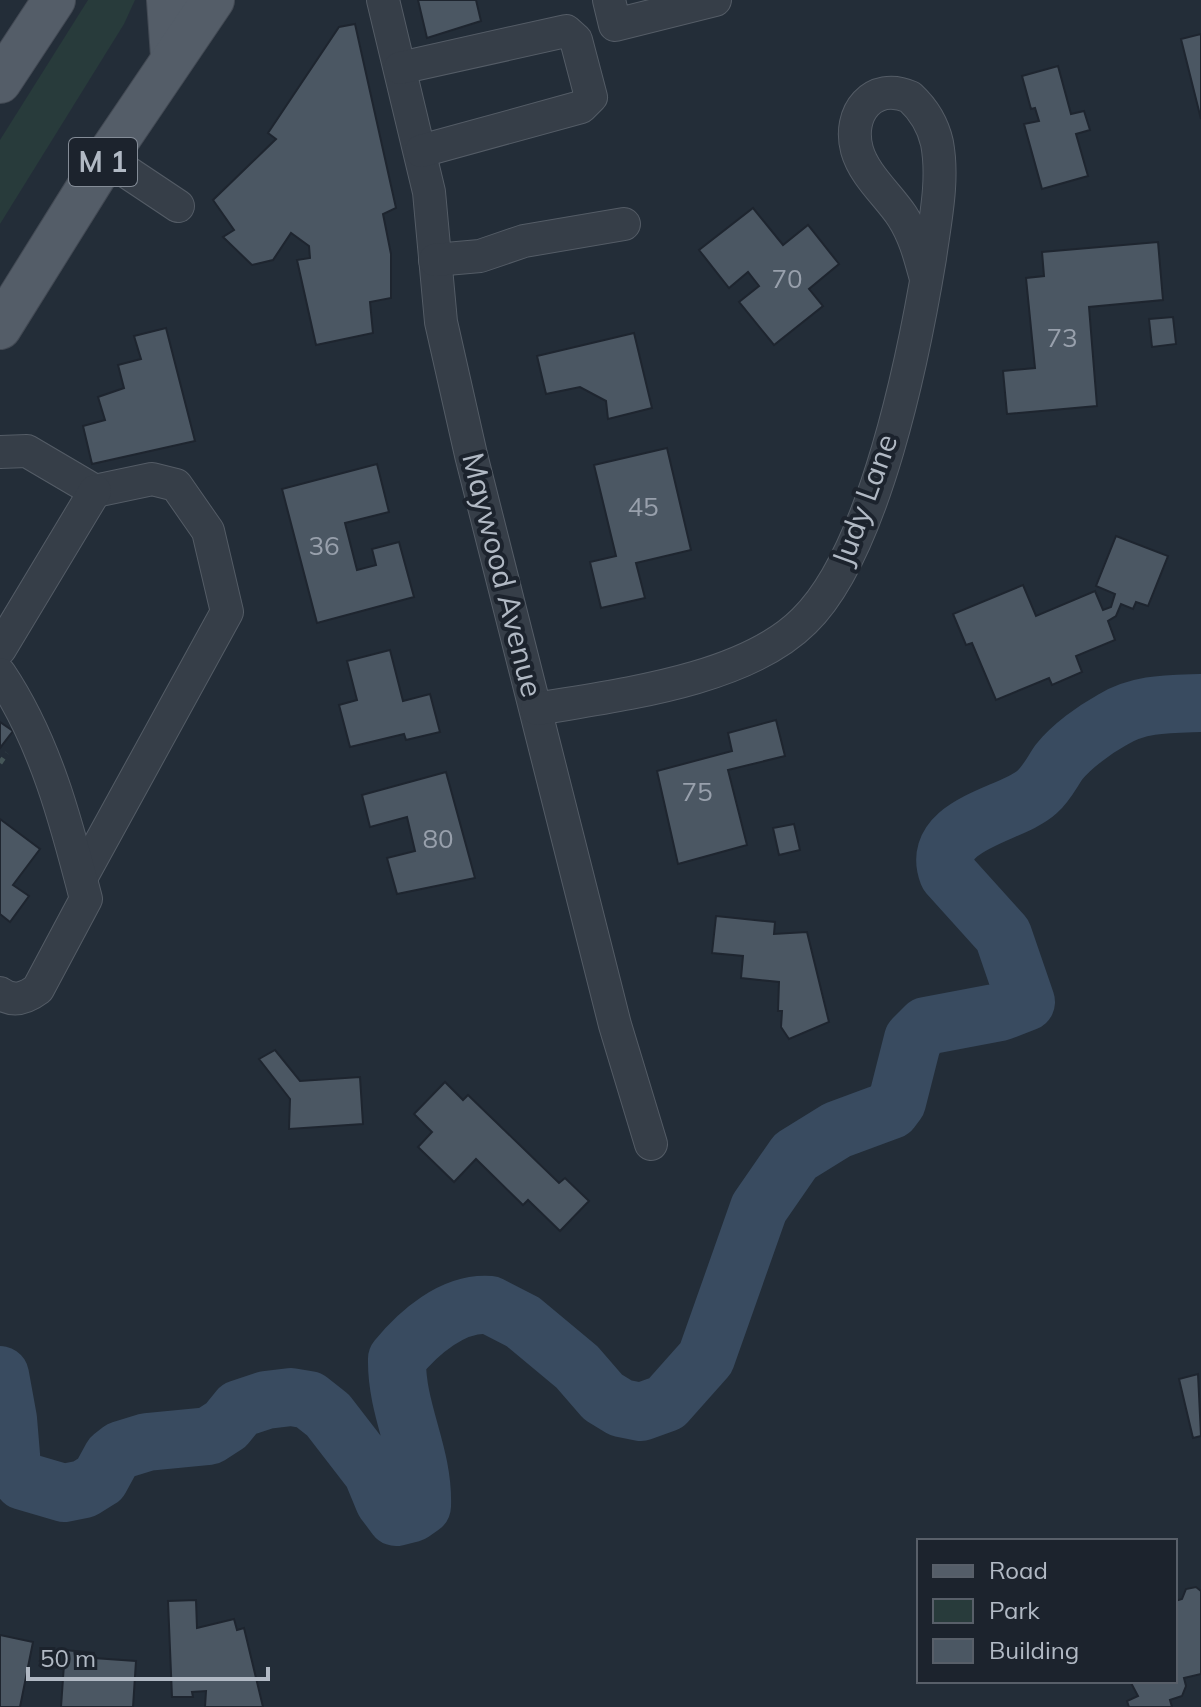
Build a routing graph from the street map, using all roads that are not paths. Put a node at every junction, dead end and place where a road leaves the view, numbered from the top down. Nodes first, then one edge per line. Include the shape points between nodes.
1 (54, 0) edge
2 (168, 0) edge
3 (213, 0) edge
4 (383, 0) edge
5 (609, 0) edge
6 (715, 0) edge
7 (172, 56) junction
8 (400, 68) junction
9 (0, 82) edge
10 (421, 151) junction
11 (106, 158) junction
12 (178, 206) dead end
13 (624, 224) dead end
14 (435, 260) junction
15 (926, 279) junction
16 (0, 328) edge
17 (0, 452) edge
18 (95, 491) junction
19 (0, 649) edge
20 (0, 674) edge
21 (537, 709) junction
22 (81, 878) junction
23 (0, 993) edge
24 (651, 1144) dead end

1 - 9 main road
2 - 7 main road
3 - 7 main road, M 1
4 - 8 street, Maywood Avenue
5 - 6 street via 615,25
7 - 11 main road, M 1
8 - 10 street, Maywood Avenue
8 - 10 street via 566,31 576,40 591,97 581,107
10 - 14 street, Maywood Avenue
11 - 12 street
11 - 16 main road, M 1
13 - 14 street via 524,241 480,256
14 - 21 street, Maywood Avenue via 441,322 471,455
15 - 15 street, Judy Lane via 904,220 857,151 855,133 862,107 870,96 885,92 898,92 920,107 937,145 938,192
15 - 21 street, Judy Lane via 915,349 864,519 834,582 804,622 732,665
17 - 18 street via 27,451
18 - 19 street
18 - 22 street via 152,479 176,485 208,531 227,612
20 - 22 street via 47,766
21 - 24 street, Maywood Avenue via 612,1011
22 - 23 street via 86,899 38,989 25,999

